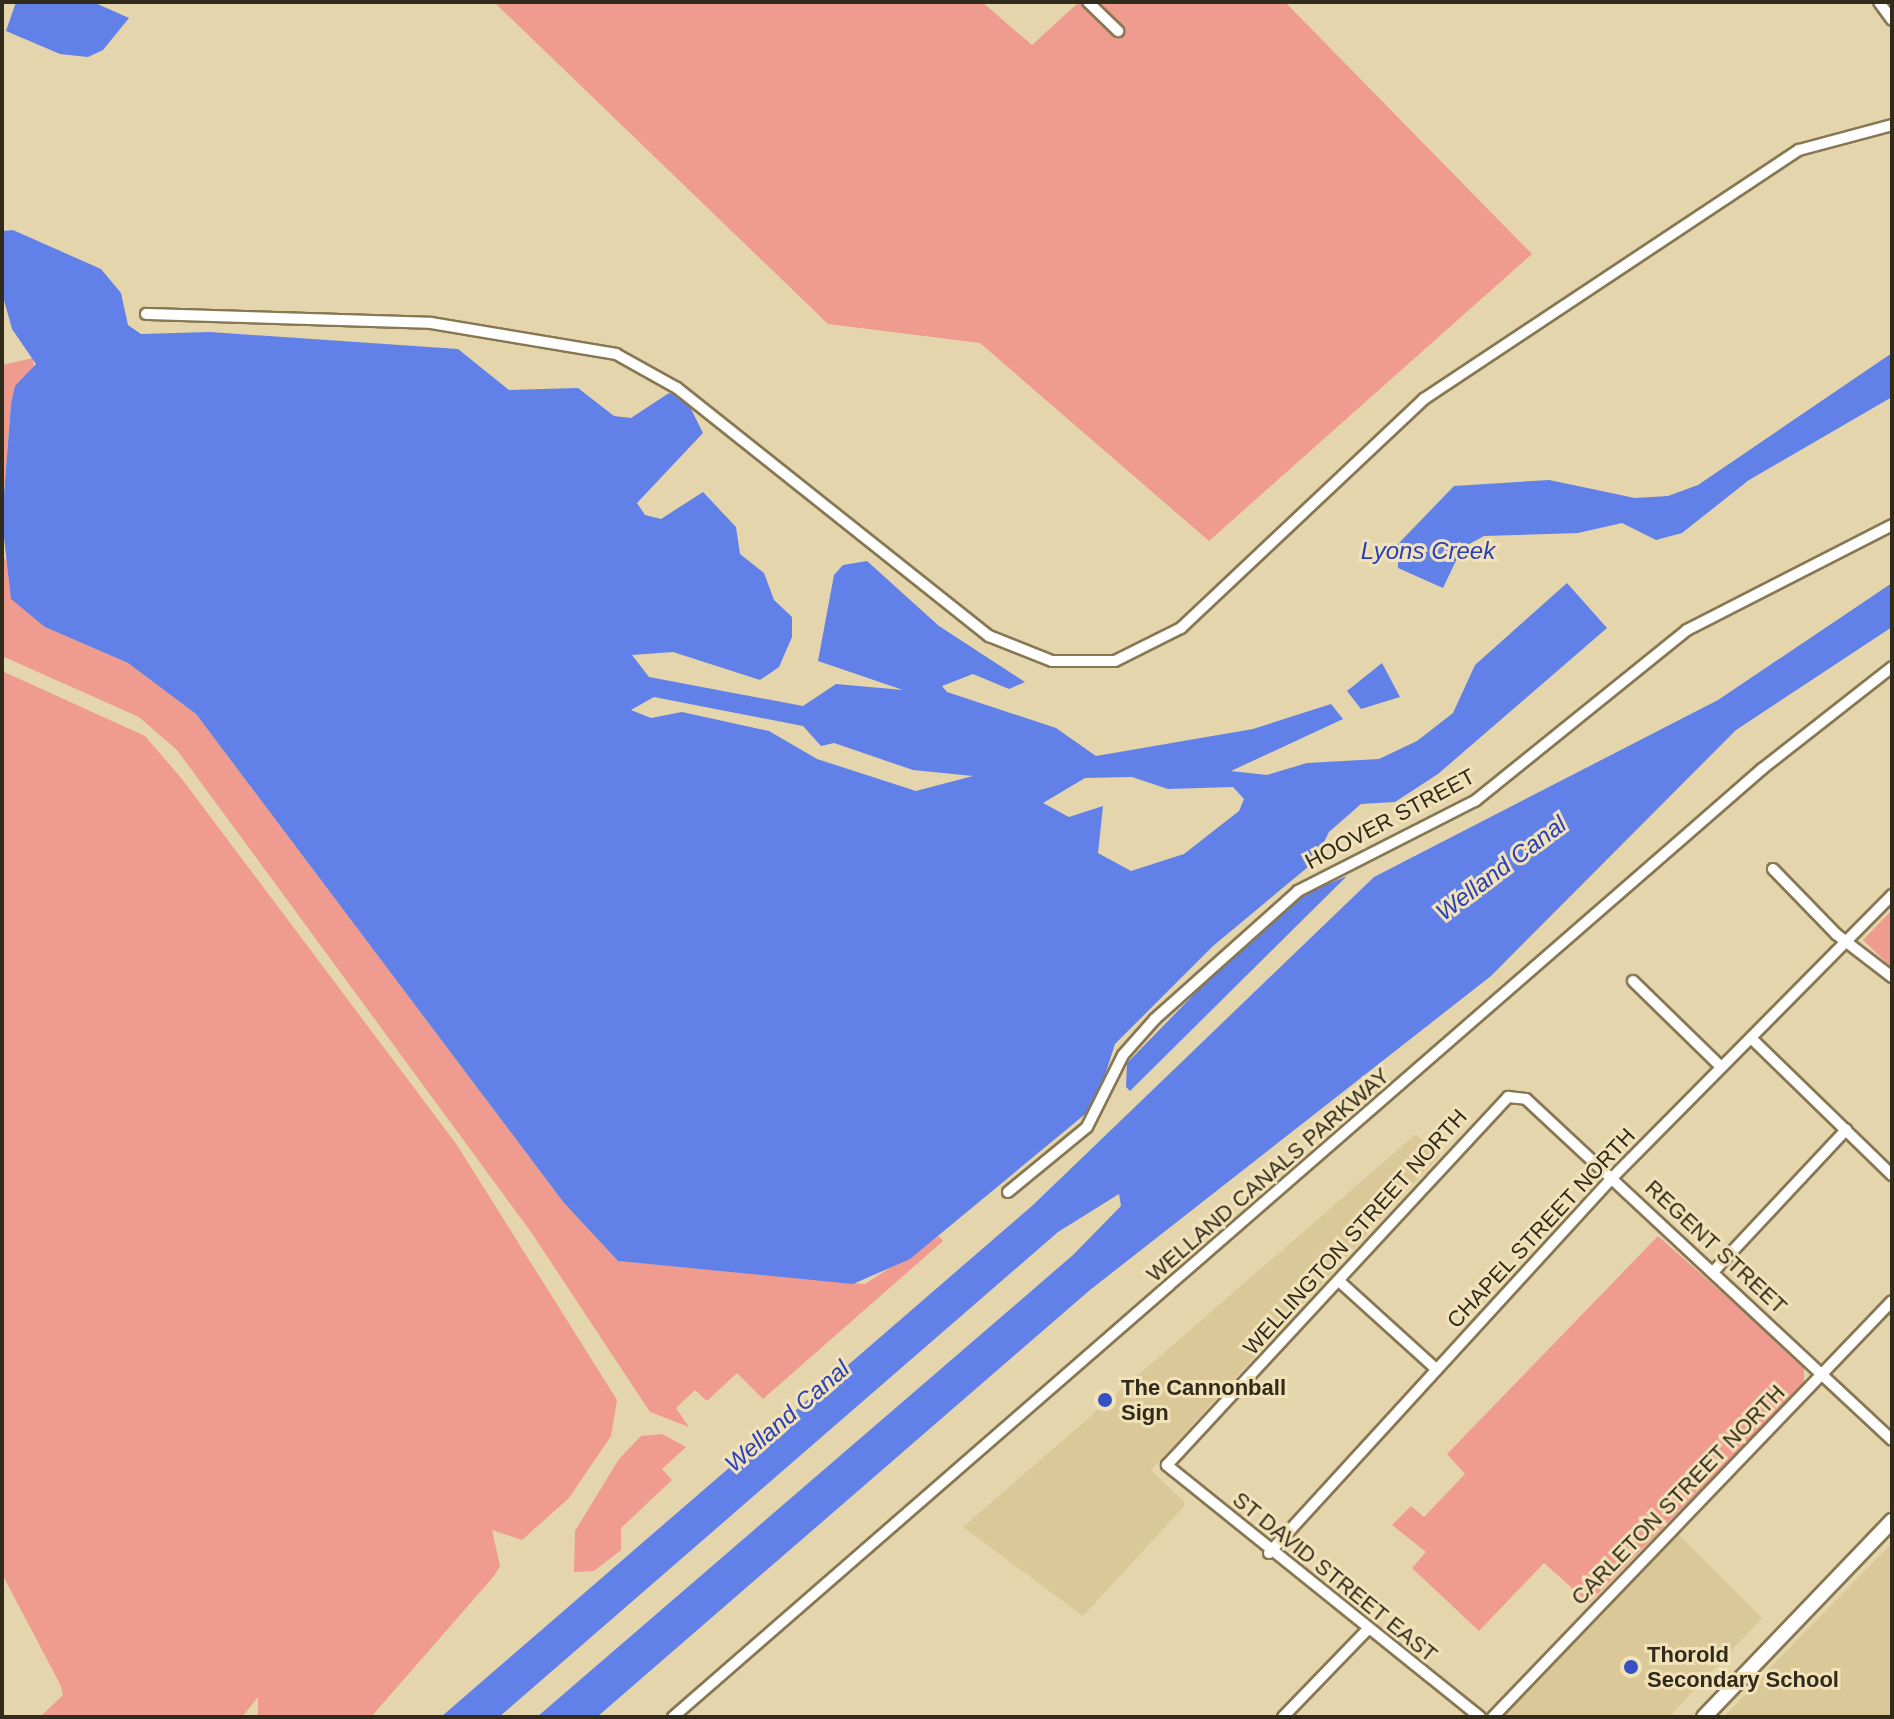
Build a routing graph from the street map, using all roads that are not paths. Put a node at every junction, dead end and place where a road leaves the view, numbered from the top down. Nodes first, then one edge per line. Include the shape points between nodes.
1 (1879, 2) edge
2 (1096, 4) edge
3 (1892, 20) edge
4 (1118, 31) dead end
5 (1892, 125) edge
6 (146, 314) dead end
7 (1892, 525) edge
8 (1892, 667) edge
9 (1773, 869) dead end
10 (1892, 895) edge
11 (1848, 938) junction
12 (1892, 977) edge
13 (1633, 981) dead end
14 (1751, 1038) junction
15 (1721, 1067) junction
16 (1508, 1097) joint
17 (1846, 1130) junction
18 (1892, 1175) edge
19 (1613, 1177) junction
20 (1008, 1192) dead end
21 (1713, 1272) junction
22 (1339, 1281) junction
23 (1892, 1301) edge
24 (1437, 1370) junction
25 (1822, 1374) junction
26 (1892, 1440) edge
27 (1167, 1465) joint
28 (1892, 1521) edge
29 (1269, 1553) junction
30 (1366, 1631) junction
31 (673, 1717) edge
32 (1283, 1717) edge
33 (1480, 1717) edge
34 (1493, 1717) edge
35 (1704, 1717) edge

1 - 3 street
2 - 4 street
5 - 6 street via 1799,150 1424,399 1181,628 1115,661 1052,661 989,636 677,388 616,354 431,323
7 - 20 street, HOOVER STREET via 1687,630 1475,801 1298,891 1155,1019 1123,1055 1087,1127
8 - 31 street, WELLAND CANALS PARKWAY via 1762,769
9 - 11 street
10 - 11 street, CHAPEL STREET NORTH
11 - 12 street
11 - 14 street, CHAPEL STREET NORTH
13 - 15 street
14 - 15 street, CHAPEL STREET NORTH
14 - 17 street
15 - 19 street, CHAPEL STREET NORTH
16 - 19 street, REGENT STREET via 1526,1099
16 - 22 street, WELLINGTON STREET NORTH
17 - 18 street
17 - 21 street
19 - 21 street, REGENT STREET
19 - 24 street, CHAPEL STREET NORTH
21 - 25 street, REGENT STREET
22 - 24 street
22 - 27 street, WELLINGTON STREET NORTH
23 - 25 street, CARLETON STREET NORTH
24 - 29 street, CHAPEL STREET NORTH
25 - 26 street, REGENT STREET
25 - 34 street, CARLETON STREET NORTH
27 - 29 street, ST DAVID STREET EAST
28 - 35 main road
29 - 30 street, ST DAVID STREET EAST
30 - 32 street
30 - 33 street, ST DAVID STREET EAST

